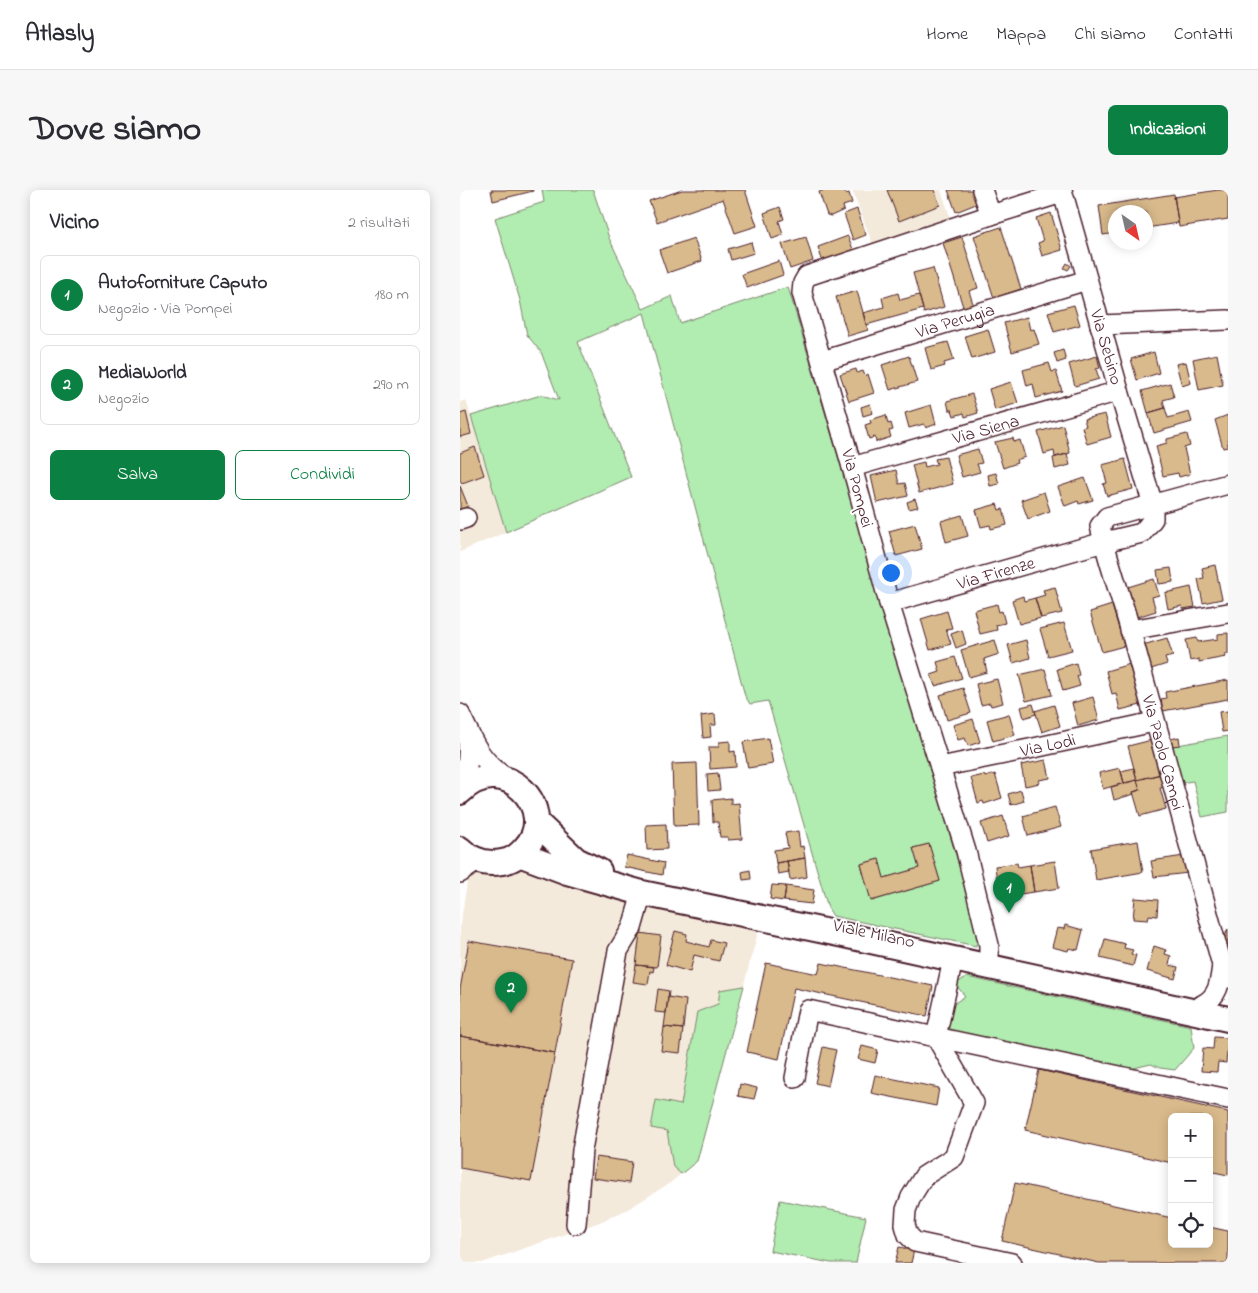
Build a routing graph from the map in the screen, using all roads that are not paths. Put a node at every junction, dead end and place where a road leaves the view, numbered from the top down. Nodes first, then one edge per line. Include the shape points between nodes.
1 (982, 190) edge
2 (1062, 191) edge
3 (991, 215) junction
4 (1087, 280) junction
5 (1228, 320) edge
6 (1100, 324) junction
7 (822, 361) junction
8 (1119, 391) junction
9 (852, 467) junction
10 (1228, 484) edge
11 (1153, 505) junction
12 (1104, 542) junction
13 (888, 603) junction
14 (1228, 613) edge
15 (1130, 630) junction
16 (460, 714) edge
17 (1154, 722) junction
18 (468, 731) junction
19 (940, 767) junction
20 (507, 779) junction
21 (460, 790) edge
22 (536, 822) junction
23 (519, 854) junction
24 (465, 861) edge
25 (642, 893) junction
26 (989, 958) junction
27 (953, 960) junction
28 (1225, 972) edge
29 (1202, 1005) junction
30 (1228, 1011) edge
31 (1228, 1019) edge
32 (936, 1037) junction
33 (795, 1078) dead end
34 (1228, 1099) edge
35 (576, 1224) dead end
36 (1012, 1263) edge

1 - 3 street
2 - 3 street, Via Pompei
2 - 4 street, Via Sebino
3 - 7 street, Via Pompei via 808,276 802,293
4 - 6 street, Via Sebino
4 - 7 street, Via Perugia
5 - 6 street
6 - 8 street, Via Sebino
7 - 9 street, Via Pompei
8 - 9 street, Via Siena
8 - 11 street, Via Sebino
9 - 13 street, Via Pompei
10 - 11 street
11 - 12 street, Via Firenze via 1153,519 1142,533
12 - 13 street, Via Firenze
12 - 15 street, Via Paolo Campi
13 - 19 street, Via Pompei
14 - 15 street
15 - 17 street, Via Paolo Campi
16 - 18 street
17 - 19 street, Via Lodi
17 - 28 street, Via Paolo Campi
18 - 20 street via 479,753
18 - 21 street via 468,762
19 - 26 street, Via Pompei via 966,851 989,945
20 - 21 main road via 480,778
20 - 22 main road via 528,796
22 - 23 main road via 528,845
22 - 26 main road, Viale Milano via 576,860 598,870
23 - 24 main road via 492,864
23 - 25 main road, Viale Milano via 567,872
25 - 27 main road, Viale Milano
25 - 35 street via 632,928 618,950 582,1150
26 - 29 main road, Viale Milano
27 - 31 main road, Viale Milano
27 - 32 street
28 - 29 street, Via Paolo Campi via 1217,992
29 - 30 main road, Viale Milano
32 - 33 street via 808,1010
32 - 34 street
32 - 36 street via 974,1103 954,1157 924,1176 910,1197 905,1225 908,1235 915,1242

